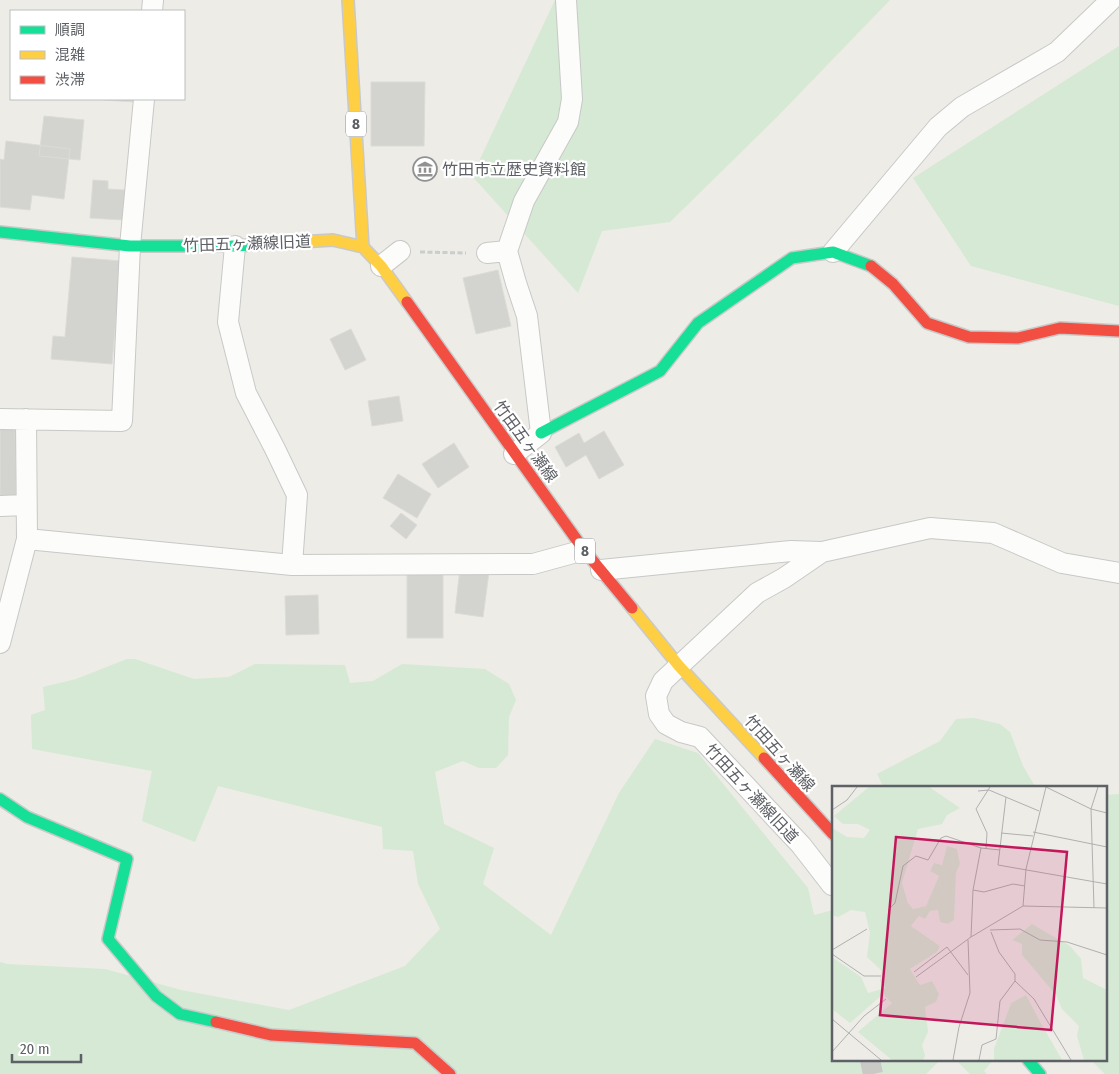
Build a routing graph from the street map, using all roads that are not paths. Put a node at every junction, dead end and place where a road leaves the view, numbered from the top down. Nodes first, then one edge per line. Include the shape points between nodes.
1 (348, 0) edge
2 (566, 0) edge
3 (1111, 0) edge
4 (144, 100) edge
5 (0, 232) edge
6 (130, 246) junction
7 (234, 246) junction
8 (363, 248) junction
9 (400, 251) road end
10 (833, 252) junction
11 (381, 266) junction
12 (1119, 331) edge
13 (0, 419) edge
14 (26, 419) junction
15 (541, 433) junction
16 (514, 454) junction
17 (26, 505) junction
18 (0, 506) edge
19 (27, 539) junction
20 (584, 550) junction
21 (822, 552) junction
22 (292, 565) junction
23 (601, 570) junction
24 (1119, 573) edge
25 (0, 643) edge
26 (678, 666) junction
27 (0, 799) edge
28 (832, 833) edge
29 (832, 885) edge
30 (1030, 1062) edge
31 (450, 1074) edge
32 (1040, 1074) edge

1 - 8 street, 8
2 - 15 street via 572,99 568,122 497,252 516,283 527,316
3 - 10 street via 1057,52 962,107 938,127
4 - 6 street
5 - 6 street, 竹田五ヶ瀬線旧道
6 - 7 street, 竹田五ヶ瀬線旧道
6 - 14 street via 122,420
7 - 8 street, 竹田五ヶ瀬線旧道 via 333,240
7 - 22 street via 228,322 246,393 296,495
8 - 11 street, 竹田五ヶ瀬線 / 8
9 - 11 street
10 - 12 street via 872,266 893,284 926,323 969,337 1018,338 1060,328
10 - 15 street via 792,258 698,323 660,371
11 - 16 street, 竹田五ヶ瀬線 / 8
13 - 14 street
14 - 17 street
15 - 16 street
16 - 20 street, 竹田五ヶ瀬線 / 8
17 - 18 street
17 - 19 street
19 - 22 street
19 - 25 street
20 - 22 street via 533,564
20 - 23 street, 竹田五ヶ瀬線 / 8
21 - 23 street via 791,551
21 - 24 street via 930,528 993,533 1062,563
21 - 26 street via 757,594
23 - 26 street, 竹田五ヶ瀬線 / 8
26 - 28 street, 竹田五ヶ瀬線 / 8
26 - 29 street, 竹田五ヶ瀬線旧道 via 663,681 656,696 659,714 666,724 700,737 802,846
27 - 31 street via 27,817 127,859 108,939 156,996 180,1014 271,1035 415,1042
30 - 32 street

